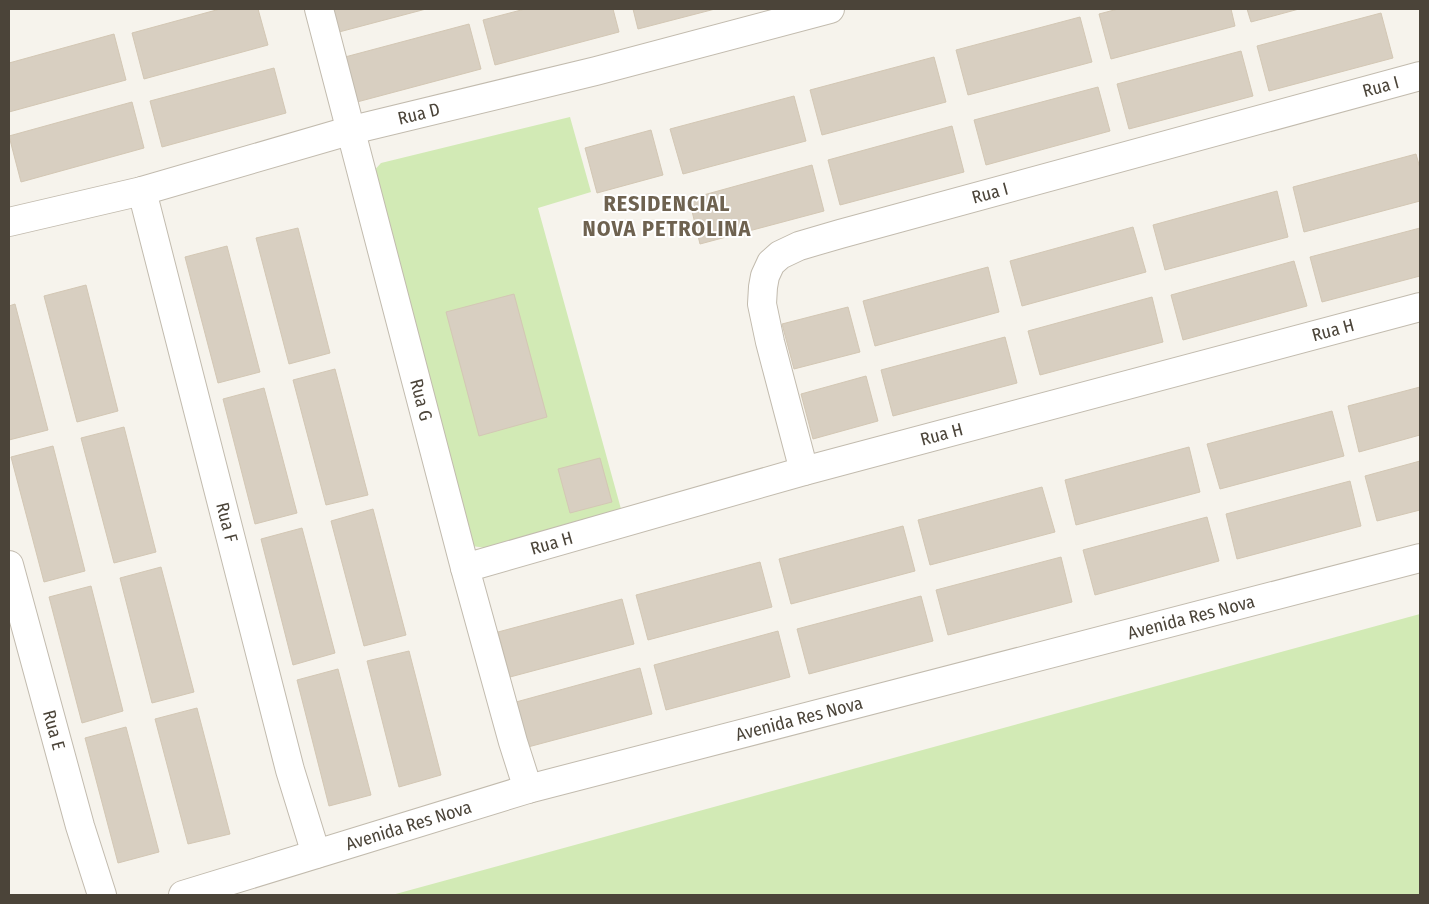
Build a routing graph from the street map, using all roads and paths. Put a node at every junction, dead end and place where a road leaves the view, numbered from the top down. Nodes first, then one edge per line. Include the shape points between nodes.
1 (319, 9) edge
2 (830, 9) edge
3 (1420, 76) edge
4 (352, 130) junction
5 (142, 190) junction
6 (9, 222) edge
7 (1420, 307) edge
8 (804, 471) junction
9 (1420, 558) edge
10 (9, 565) edge
11 (465, 568) junction
12 (528, 789) junction
13 (316, 854) junction
14 (102, 895) edge
15 (183, 895) edge

1 - 4 street, Rua G
2 - 4 street, Rua D via 596,71
3 - 8 street, Rua I via 840,234 780,255 771,263 765,276 762,304
4 - 5 street, Rua D
4 - 11 street, Rua G
5 - 6 street, Rua D
5 - 13 street, Rua F via 290,770
7 - 8 street, Rua H
8 - 11 street, Rua H
9 - 12 street, Avenida Res Nova
10 - 14 street, Rua E
11 - 12 street, Rua G
12 - 13 street, Avenida Res Nova
13 - 15 street, Avenida Res Nova

